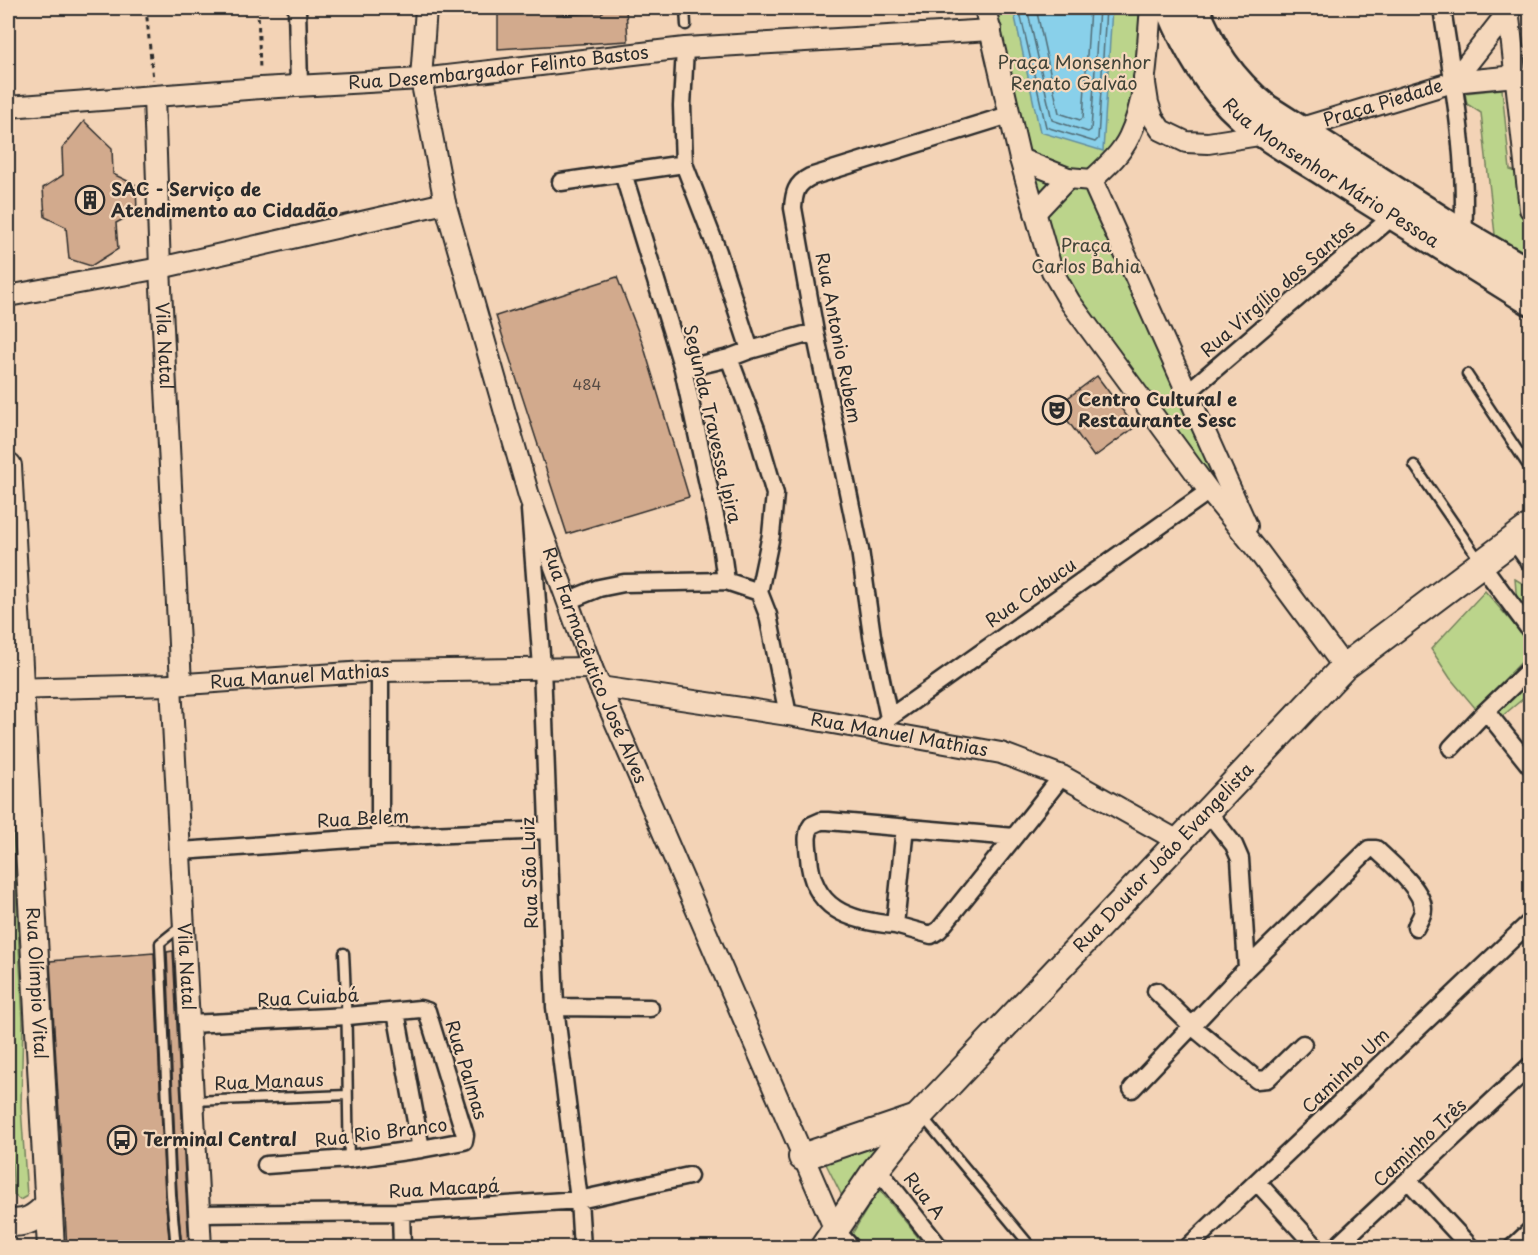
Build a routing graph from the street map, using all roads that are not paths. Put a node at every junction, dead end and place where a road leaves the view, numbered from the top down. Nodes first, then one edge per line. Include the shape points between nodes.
1 (297, 8) edge
2 (426, 8) edge
3 (685, 8) edge
4 (985, 8) edge
5 (1151, 8) edge
6 (1170, 8) edge
7 (1195, 8) edge
8 (1442, 8) edge
9 (1508, 10) edge
10 (686, 26) dead end
11 (991, 30) junction
12 (685, 48) junction
13 (1516, 76) junction
14 (1144, 77) junction
15 (421, 79) junction
16 (1453, 82) junction
17 (299, 85) junction
18 (154, 97) junction
19 (8, 107) edge
20 (1009, 115) junction
21 (1298, 129) junction
22 (1263, 133) junction
23 (1020, 159) junction
24 (684, 165) junction
25 (623, 173) junction
26 (1068, 178) junction
27 (1092, 180) junction
28 (561, 182) dead end
29 (445, 203) junction
30 (1530, 209) edge
31 (1035, 213) junction
32 (1393, 216) junction
33 (1463, 234) junction
34 (160, 268) junction
35 (1530, 273) edge
36 (8, 296) edge
37 (1530, 301) edge
38 (815, 332) junction
39 (750, 350) junction
40 (729, 358) junction
41 (683, 369) junction
42 (1467, 374) dead end
43 (1188, 392) junction
44 (1414, 465) dead end
45 (8, 466) edge
46 (1530, 469) edge
47 (1209, 491) junction
48 (529, 496) junction
49 (1522, 533) edge
50 (1258, 550) junction
51 (1530, 563) edge
52 (1482, 565) junction
53 (726, 581) junction
54 (759, 592) junction
55 (567, 601) junction
56 (1530, 630) edge
57 (542, 667) junction
58 (1344, 667) junction
59 (592, 668) junction
60 (1530, 669) edge
61 (380, 671) junction
62 (176, 684) junction
63 (600, 687) junction
64 (13, 688) edge
65 (1486, 711) junction
66 (788, 715) junction
67 (884, 724) junction
68 (1451, 748) dead end
69 (1530, 766) edge
70 (1062, 776) junction
71 (1208, 812) junction
72 (905, 827) junction
73 (548, 830) junction
74 (381, 837) junction
75 (1014, 837) junction
76 (1180, 842) junction
77 (181, 851) junction
78 (1530, 922) edge
79 (895, 924) junction
80 (1416, 927) dead end
81 (185, 929) junction
82 (344, 954) dead end
83 (1246, 968) junction
84 (1156, 991) dead end
85 (555, 1007) junction
86 (650, 1008) dead end
87 (427, 1011) joint
88 (396, 1012) junction
89 (348, 1016) junction
90 (190, 1024) junction
91 (1192, 1026) junction
92 (1303, 1044) dead end
93 (1530, 1066) edge
94 (1132, 1089) dead end
95 (347, 1095) junction
96 (193, 1101) junction
97 (919, 1116) junction
98 (464, 1141) joint
99 (421, 1149) junction
100 (802, 1157) junction
101 (349, 1159) junction
102 (266, 1165) dead end
103 (877, 1168) junction
104 (689, 1176) dead end
105 (1408, 1180) junction
106 (1257, 1182) junction
107 (579, 1200) junction
108 (48, 1205) junction
109 (401, 1212) junction
110 (199, 1214) junction
111 (8, 1222) edge
112 (1530, 1231) edge
113 (836, 1242) edge
114 (51, 1248) edge
115 (176, 1248) edge
116 (201, 1248) edge
117 (402, 1248) edge
118 (582, 1248) edge
119 (940, 1248) edge
120 (1032, 1248) edge
121 (1187, 1248) edge
122 (1317, 1248) edge
123 (1335, 1248) edge
124 (1471, 1248) edge
125 (1512, 1248) edge

1 - 17 street
2 - 15 street, Rua Farmacêutico José Alves
3 - 10 lane
4 - 11 street
5 - 14 street
6 - 22 highway, Rua Monsenhor Mário Pessoa via 1207,78 1242,117
7 - 21 highway, Rua Monsenhor Mário Pessoa via 1234,79
8 - 16 street
9 - 13 street
9 - 16 street, Praça Piedade
11 - 12 street, Rua Desembargador Felinto Bastos
11 - 20 street
12 - 15 street, Rua Desembargador Felinto Bastos
12 - 24 street
13 - 16 street
13 - 30 street
14 - 22 street via 1153,118 1161,130 1174,137 1208,143
14 - 27 street via 1129,137
15 - 17 street, Rua Desembargador Felinto Bastos
15 - 29 street, Rua Farmacêutico José Alves
16 - 21 street, Praça Piedade
16 - 33 street via 1465,201
17 - 18 street, Rua Desembargador Felinto Bastos
18 - 19 street, Rua Desembargador Felinto Bastos
18 - 34 street, Vila Natal
20 - 23 street
20 - 38 street, Rua Antonio Rubem via 801,182 793,208
21 - 22 street
21 - 33 highway, Rua Monsenhor Mário Pessoa
22 - 32 highway, Rua Monsenhor Mário Pessoa
23 - 26 street
23 - 31 street
24 - 25 street
24 - 39 street
25 - 28 street
25 - 41 street, Segunda Travessa Ipira
26 - 27 street
26 - 31 street
27 - 43 street
29 - 34 street
29 - 48 street, Rua Farmacêutico José Alves
31 - 47 street via 1052,271 1070,302
32 - 37 highway, Rua Monsenhor Mário Pessoa
32 - 43 street, Rua Virgílio dos Santos
33 - 35 highway, Rua Monsenhor Mário Pessoa
34 - 36 street
34 - 62 street, Vila Natal
38 - 39 street
38 - 67 street, Rua Antonio Rubem via 860,550
39 - 40 street
40 - 41 street
40 - 54 street via 756,429 774,494 771,535
41 - 53 street, Segunda Travessa Ipira
42 - 46 lane
43 - 50 street
44 - 52 lane
45 - 64 main road, Rua Olímpio Vital
47 - 50 street
47 - 67 street, Rua Cabucu
48 - 55 street, Rua Farmacêutico José Alves
48 - 57 street, Rua São Luiz
49 - 51 street
49 - 52 main road, Rua Doutor João Evangelista
50 - 58 street
52 - 56 street
52 - 58 main road, Rua Doutor João Evangelista
53 - 54 street
53 - 55 street via 624,583
54 - 66 street via 768,615
55 - 59 street, Rua Farmacêutico José Alves
57 - 59 street, Rua Manuel Mathias
57 - 61 street, Rua Manuel Mathias
57 - 73 street, Rua São Luiz
58 - 71 main road, Rua Doutor João Evangelista
59 - 63 street, Rua Farmacêutico José Alves
60 - 65 street
61 - 62 street, Rua Manuel Mathias
61 - 74 street
62 - 64 street, Rua Manuel Mathias
62 - 77 street, Vila Natal
63 - 66 street, Rua Manuel Mathias
63 - 100 street, Rua Farmacêutico José Alves
64 - 108 main road, Rua Olímpio Vital
65 - 68 street
65 - 69 street
66 - 67 street, Rua Manuel Mathias
67 - 70 street, Rua Manuel Mathias via 1001,753
70 - 75 street
70 - 76 street, Rua Manuel Mathias
71 - 76 main road, Rua Doutor João Evangelista
71 - 83 street via 1240,859
72 - 75 street
72 - 79 street
72 - 79 street via 820,821 812,825 807,836 811,876 824,900 834,909 860,920
73 - 74 street, Rua Belem
73 - 85 street, Rua São Luiz
74 - 77 street, Rua Belem
75 - 79 street via 937,932 931,935
76 - 97 main road, Rua Doutor João Evangelista
77 - 81 street, Vila Natal
78 - 106 street, Caminho Um
80 - 83 street via 1423,913 1420,896 1371,848
81 - 90 street, Vila Natal
81 - 115 lane via 175,931 160,943
82 - 89 lane
83 - 91 street
84 - 91 street
85 - 86 street
85 - 107 street, Rua São Luiz
87 - 88 street, Rua Cuiabá
87 - 98 street, Rua Palmas
88 - 89 street, Rua Cuiabá
88 - 99 street
89 - 90 street, Rua Cuiabá
89 - 95 lane
90 - 96 street, Vila Natal
91 - 92 street via 1257,1080 1267,1079
91 - 94 street
93 - 105 street, Caminho Três
95 - 96 lane, Rua Manaus
95 - 101 lane
96 - 110 street, Vila Natal
97 - 100 main road
97 - 103 main road, Rua Doutor João Evangelista
97 - 120 lane
98 - 99 street, Rua Rio Branco
99 - 101 street, Rua Rio Branco
100 - 113 street, Rua Farmacêutico José Alves
101 - 102 street, Rua Rio Branco
103 - 113 main road, Rua Doutor João Evangelista
103 - 119 street, Rua A
104 - 107 street, Rua Macapá
105 - 123 street, Caminho Três
105 - 124 street
106 - 121 street, Caminho Um
106 - 122 street
107 - 109 street, Rua Macapá
107 - 118 street, Rua São Luiz
108 - 111 main road via 35,1218
108 - 114 main road, Rua Olímpio Vital
109 - 110 street, Rua Macapá
109 - 117 street
110 - 116 street, Vila Natal
112 - 125 street

